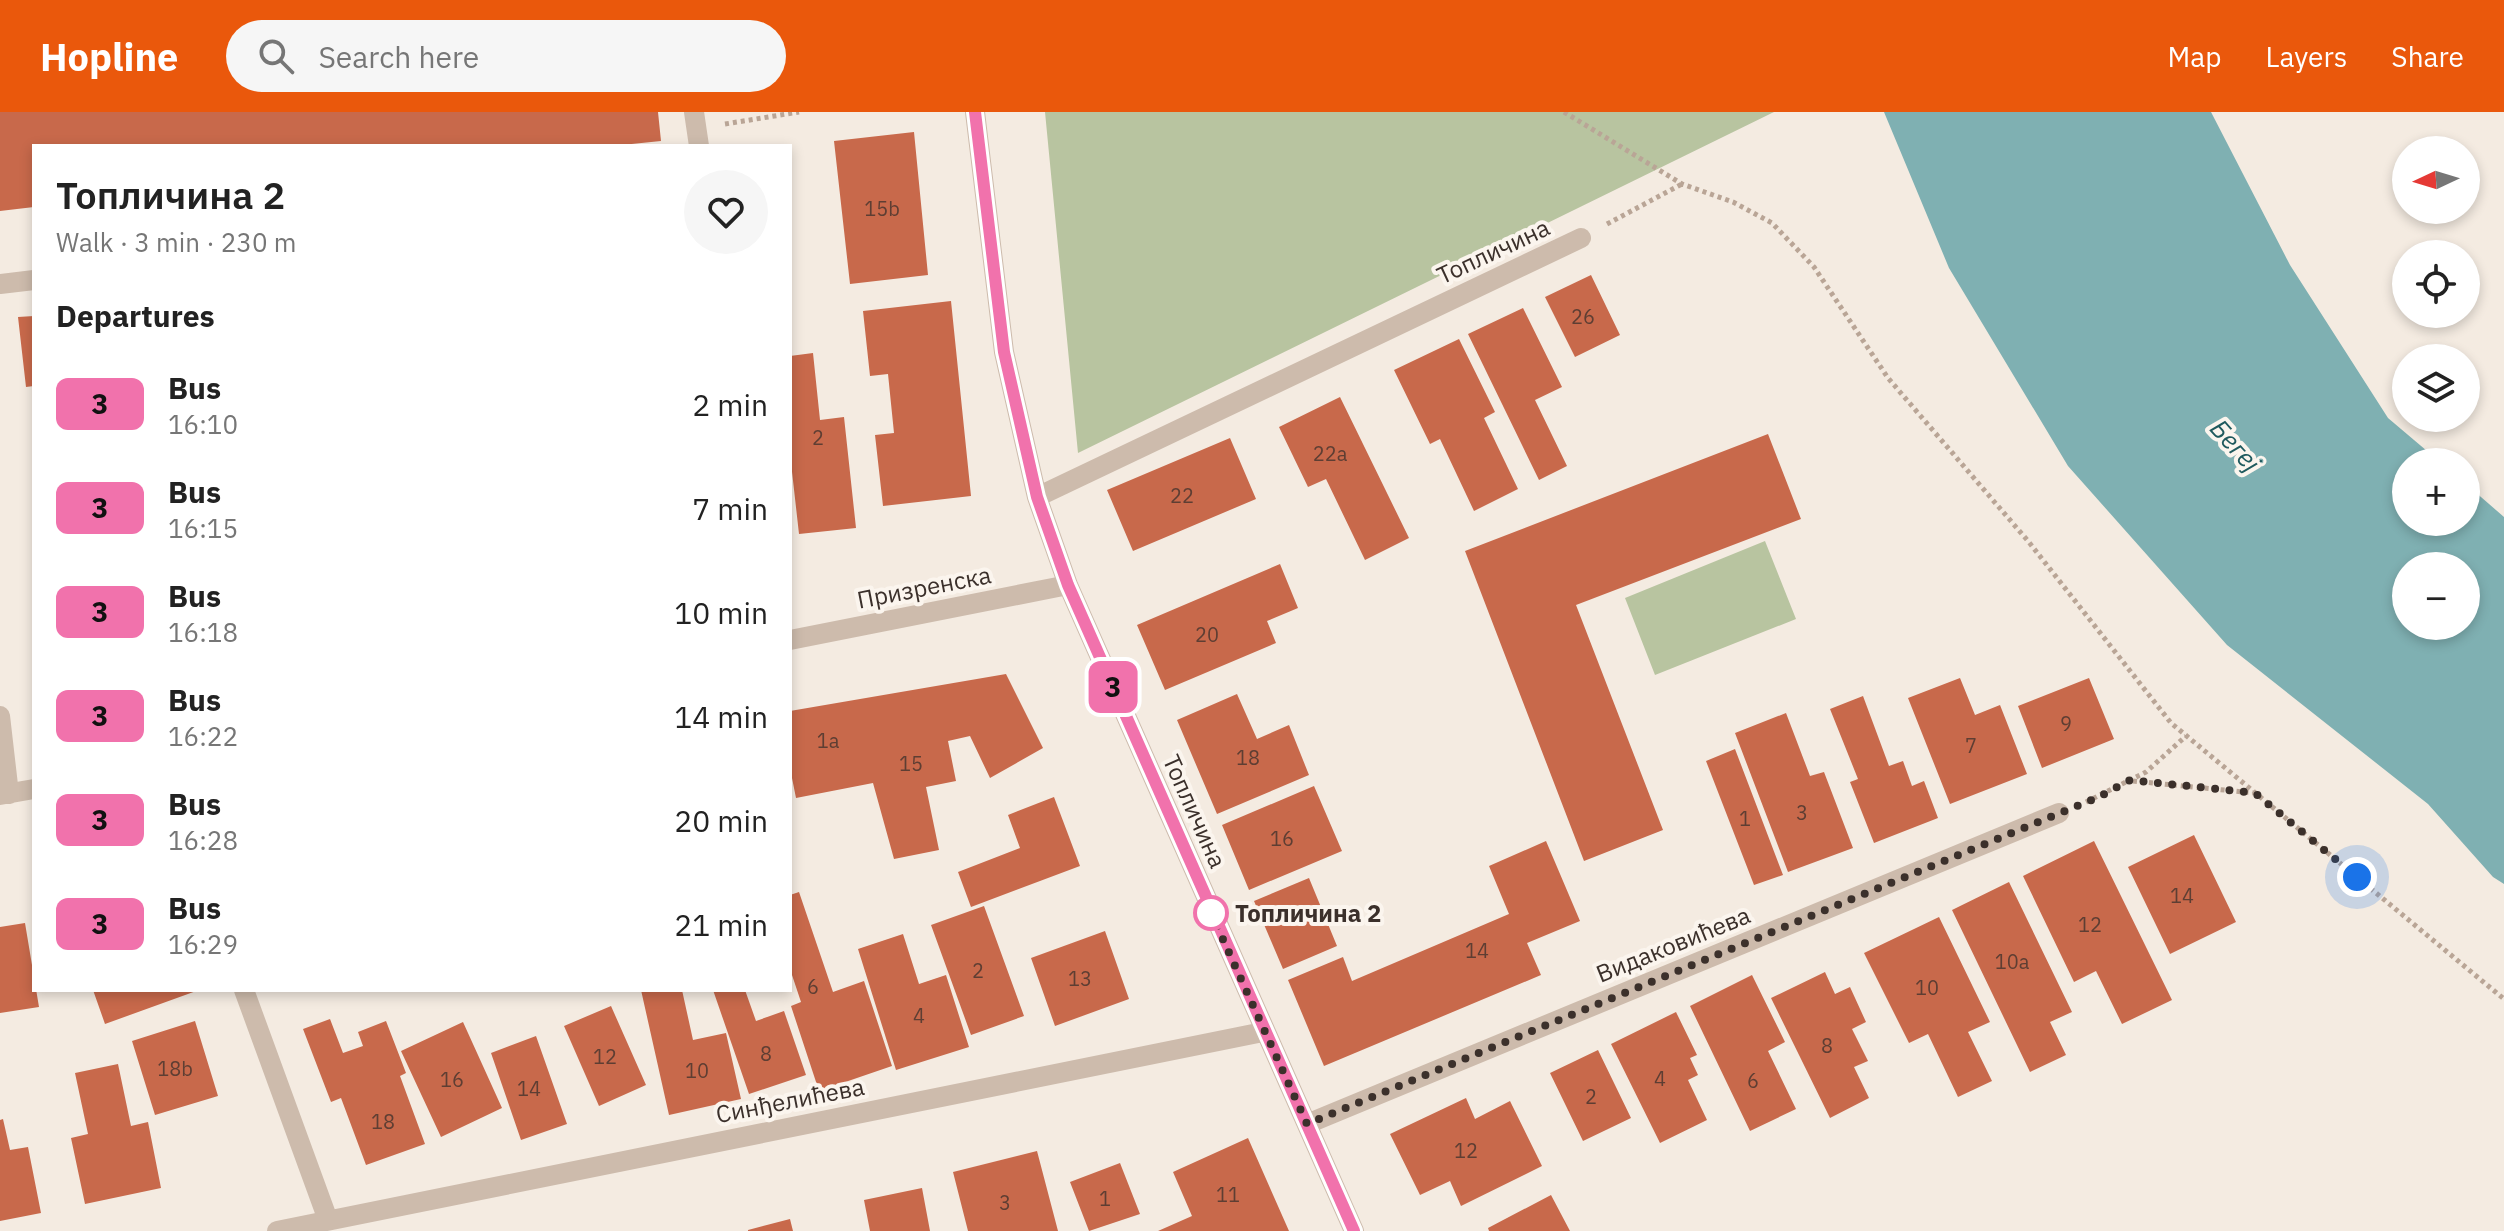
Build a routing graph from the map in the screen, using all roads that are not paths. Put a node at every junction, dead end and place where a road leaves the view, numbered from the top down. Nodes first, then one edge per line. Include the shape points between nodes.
1 (975, 112) edge
2 (1581, 238) road end
3 (32, 280) edge
4 (0, 284) edge
5 (1037, 497) junction
6 (1068, 585) junction
7 (792, 640) edge
8 (0, 716) edge
9 (32, 789) edge
10 (4, 795) edge
11 (2059, 813) road end
12 (245, 992) edge
13 (1263, 1032) junction
14 (1307, 1124) junction
15 (328, 1220) junction
16 (277, 1231) edge
17 (1354, 1231) edge

1 - 5 street, Топличина via 1004,352
2 - 5 street, Топличина
3 - 4 street
5 - 6 street, Топличина
6 - 7 street, Призренска
6 - 13 street, Топличина
8 - 10 street
9 - 10 street
11 - 14 street, Видаковићева
12 - 15 street
13 - 14 street, Топличина
13 - 15 street, Синђелићева
14 - 17 street, Топличина
15 - 16 street, Синђелићева

